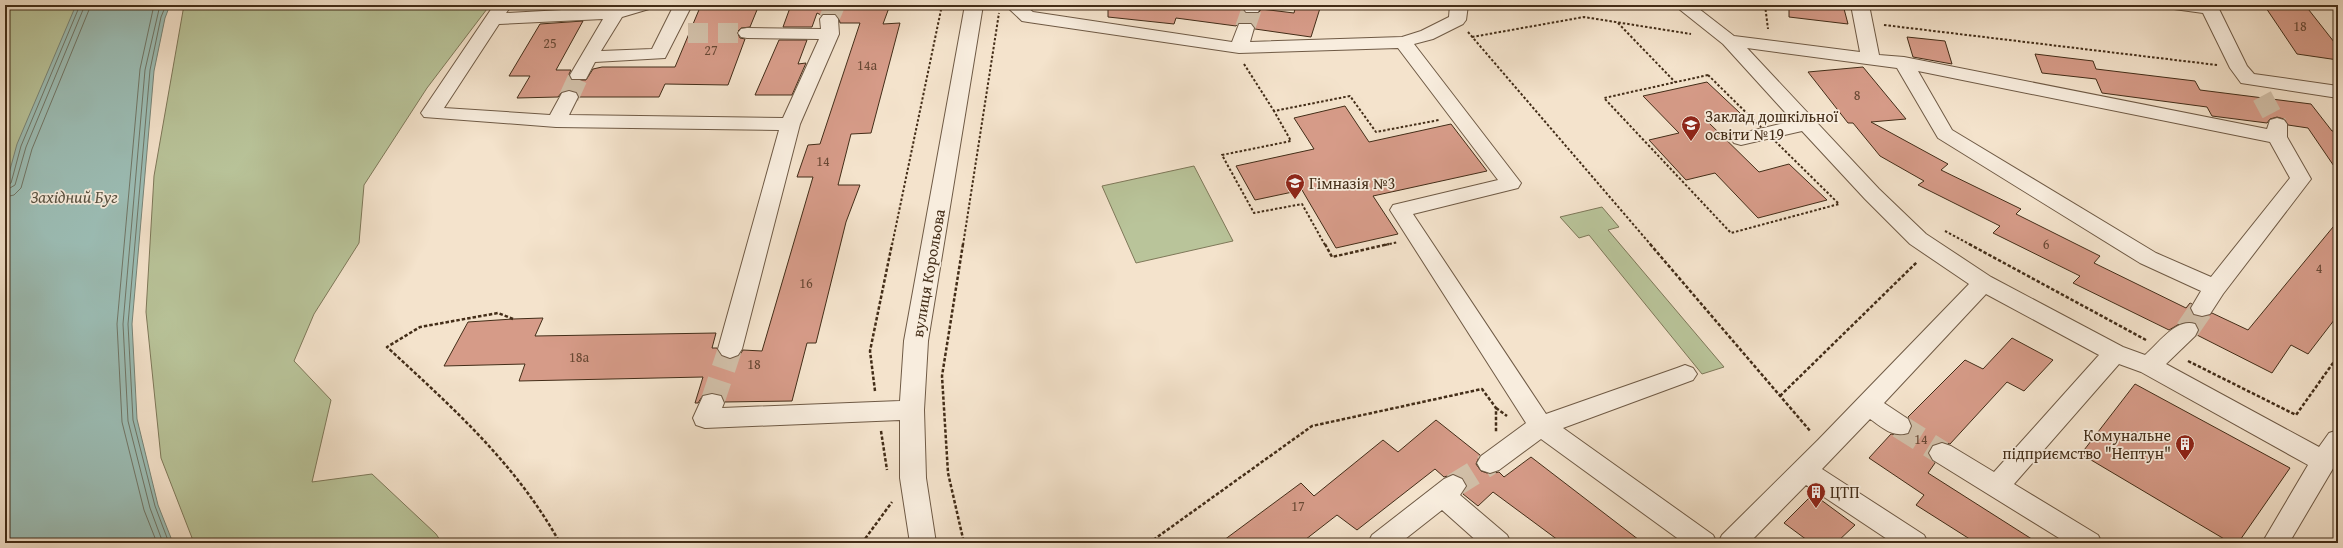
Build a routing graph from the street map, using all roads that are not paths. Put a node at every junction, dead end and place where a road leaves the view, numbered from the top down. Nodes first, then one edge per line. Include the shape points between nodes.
1 (643, 5) edge
2 (683, 5) edge
3 (974, 5) edge
4 (1014, 5) edge
5 (1683, 5) edge
6 (1860, 5) edge
7 (2180, 5) edge
8 (498, 12) edge
9 (1458, 12) edge
10 (616, 13) junction
11 (1245, 28) tunnel mouth
12 (668, 33) junction
13 (688, 33) tunnel mouth
14 (747, 33) tunnel mouth
15 (1729, 40) junction
16 (1404, 42) junction
17 (1239, 48) junction
18 (588, 57) junction
19 (1872, 58) junction
20 (1904, 62) junction
21 (2244, 73) junction
22 (579, 75) tunnel mouth
23 (2338, 92) edge
24 (2262, 96) tunnel mouth
25 (569, 97) tunnel mouth
26 (556, 121) junction
27 (790, 124) junction
28 (1806, 124) junction
29 (1741, 139) dead end
30 (1983, 283) junction
31 (2215, 288) junction
32 (2202, 308) tunnel mouth
33 (2187, 330) tunnel mouth
34 (730, 349) tunnel mouth
35 (2115, 353) junction
36 (2157, 358) junction
37 (1685, 374) dead end
38 (712, 403) tunnel mouth
39 (1868, 405) junction
40 (912, 410) junction
41 (1541, 426) junction
42 (1899, 426) tunnel mouth
43 (2333, 449) edge
44 (1942, 453) tunnel mouth
45 (1493, 460) tunnel mouth
46 (1805, 471) junction
47 (1997, 486) junction
48 (923, 543) edge
49 (1381, 543) edge
50 (1498, 543) edge
51 (1704, 543) edge
52 (1731, 543) edge
53 (1915, 543) edge
54 (2089, 543) edge
55 (2275, 543) edge

1 - 10 street
2 - 12 street
3 - 40 street, вулиця Корольова via 916,341
4 - 17 street via 1028,17
5 - 15 street
6 - 19 street
7 - 21 street via 2210,8
8 - 10 street
8 - 26 street via 431,113
9 - 16 street via 1427,35
10 - 18 street
11 - 17 street
12 - 13 street
12 - 18 street via 659,54
14 - 27 street via 830,27
15 - 19 street
15 - 28 street
16 - 17 street
16 - 41 street via 1511,183 1400,210
18 - 22 street
19 - 20 street
20 - 31 street via 1945,134 2148,258
20 - 31 street via 2277,130 2301,179
21 - 23 street
21 - 24 street
25 - 26 street
26 - 27 street
27 - 34 street
28 - 29 street
28 - 30 street via 1918,239
30 - 35 street
30 - 39 street
31 - 32 street
33 - 36 street
35 - 36 street
35 - 47 street
36 - 43 street
37 - 41 street
38 - 40 street via 705,418
39 - 42 street
39 - 46 street via 1824,448
40 - 48 street, вулиця Корольова via 913,478
41 - 45 street
41 - 51 street
43 - 55 street
44 - 47 street
46 - 52 street
46 - 53 street
47 - 54 street
49 - 50 street via 1447,490

